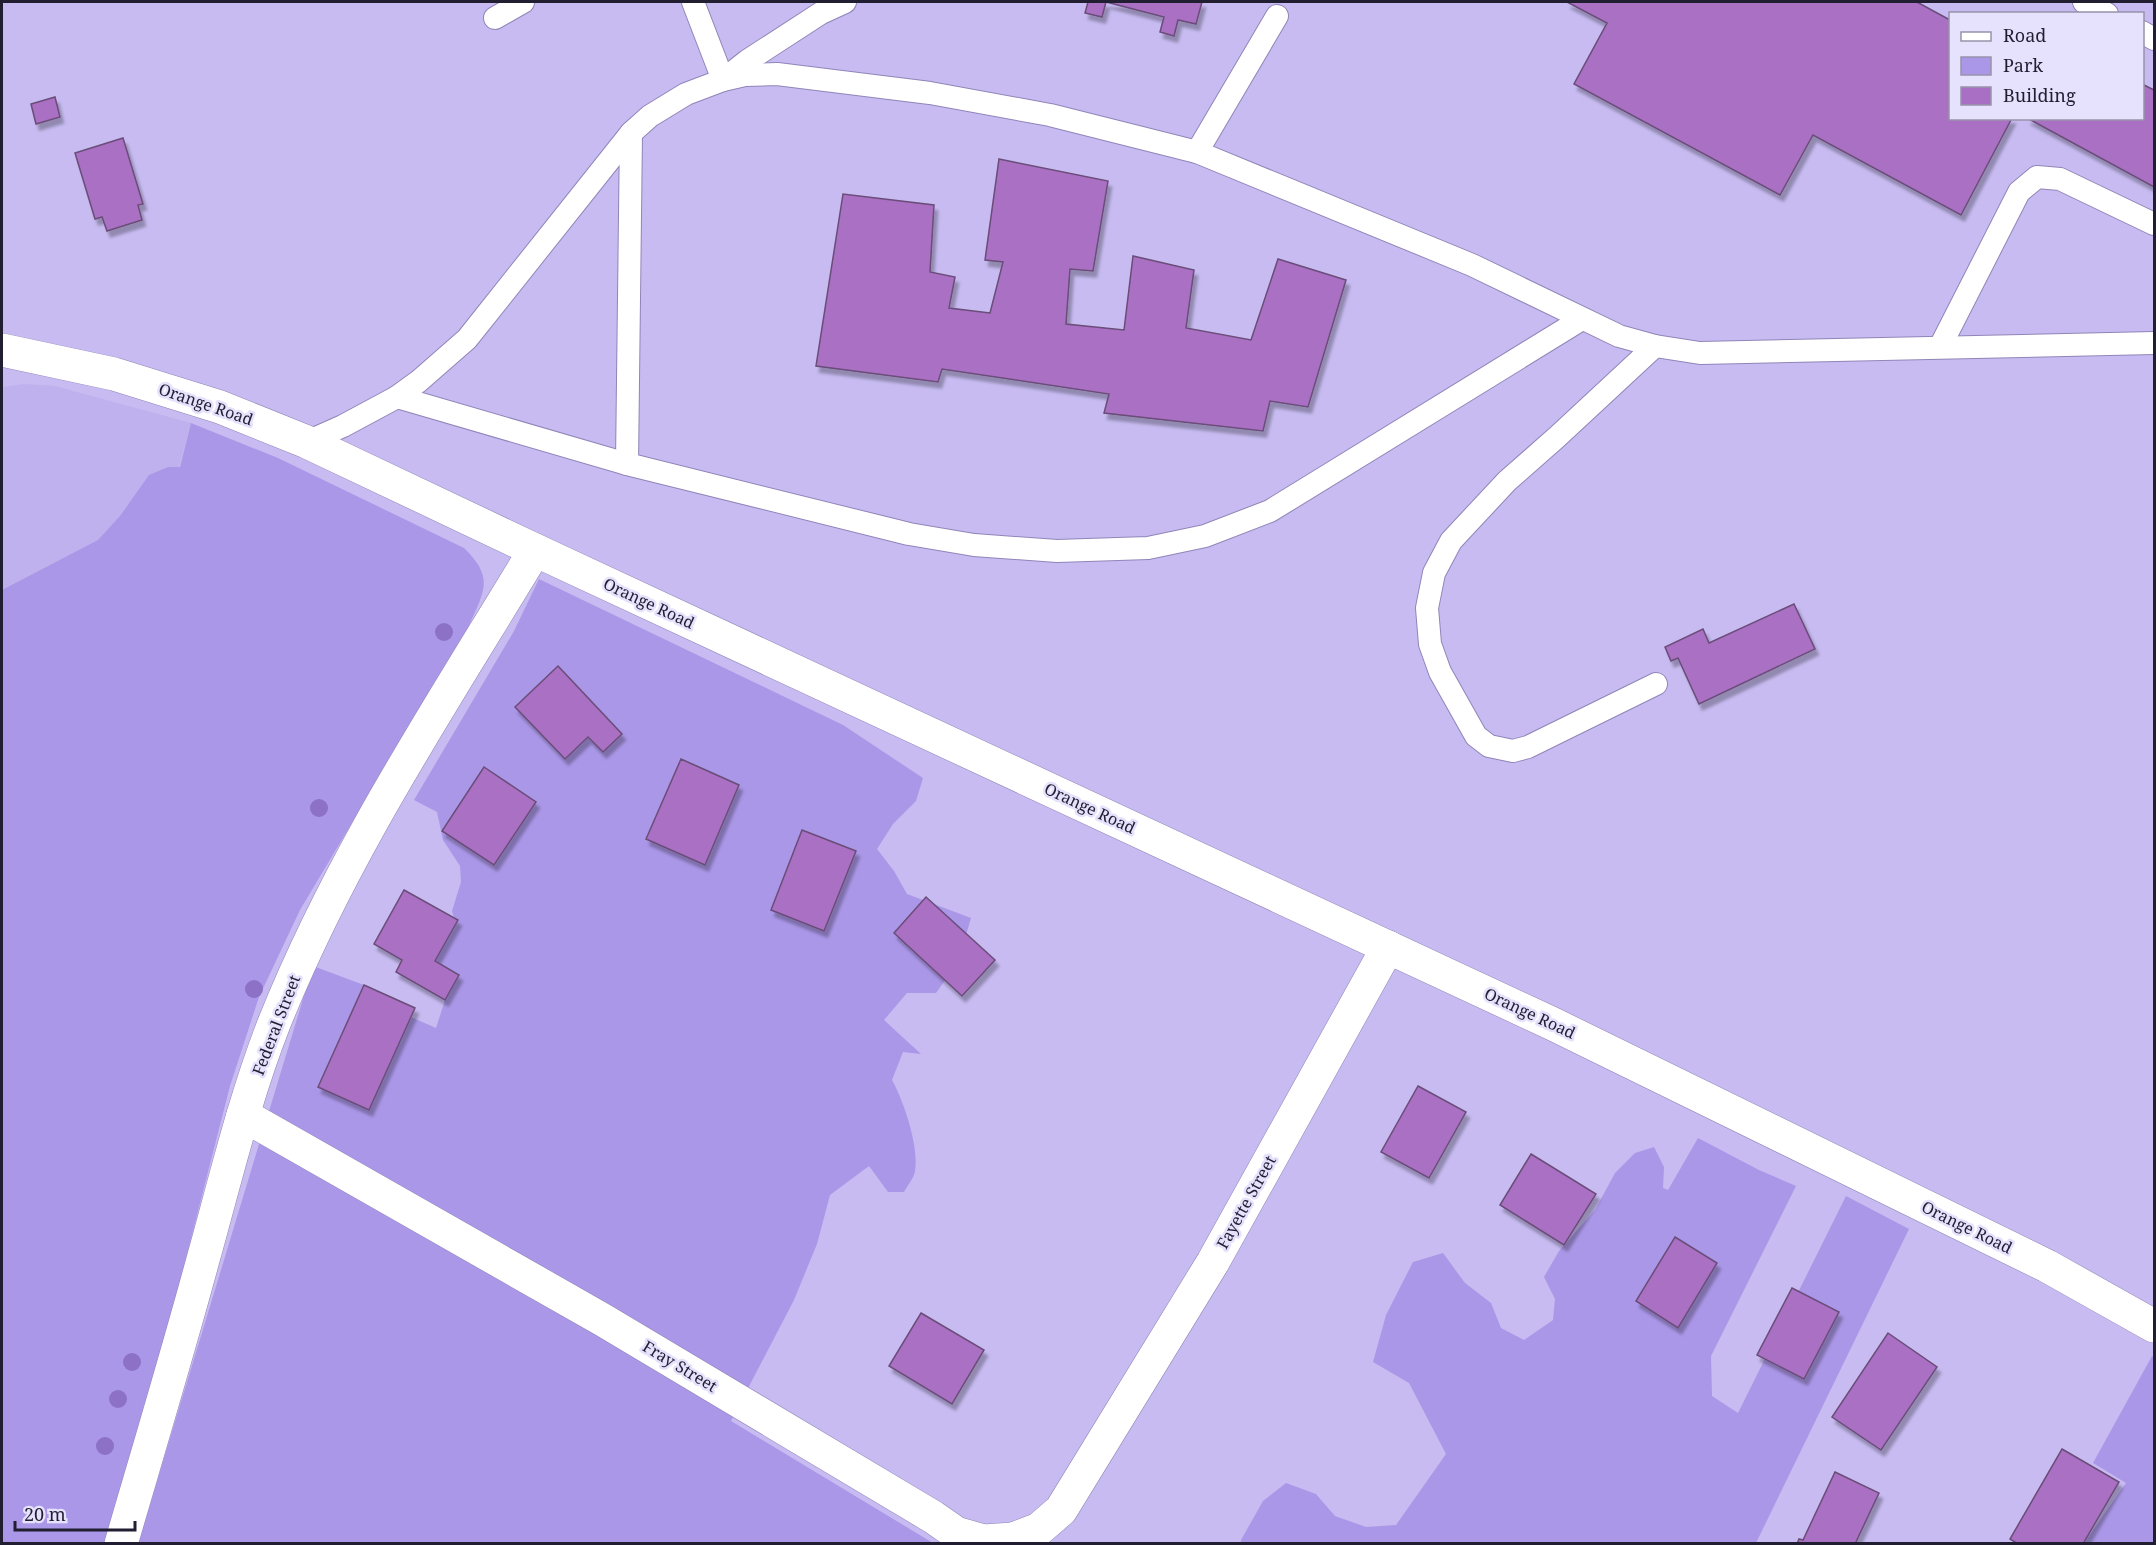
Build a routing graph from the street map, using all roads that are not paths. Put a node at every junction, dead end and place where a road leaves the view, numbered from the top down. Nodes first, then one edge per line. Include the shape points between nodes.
1 (523, 2) edge
2 (693, 2) edge
3 (845, 2) edge
4 (2084, 2) edge
5 (2103, 12) edge
6 (1277, 16) dead end
7 (495, 18) dead end
8 (723, 80) junction
9 (631, 134) junction
10 (1197, 152) junction
11 (2154, 224) edge
12 (1582, 319) junction
13 (2154, 343) edge
14 (1655, 346) junction
15 (1940, 347) junction
16 (2, 350) edge
17 (397, 397) junction
18 (307, 442) junction
19 (627, 464) junction
20 (535, 550) junction
21 (1656, 684) dead end
22 (1388, 947) junction
23 (243, 1115) junction
24 (2154, 1326) edge
25 (1096, 1452) joint
26 (121, 1544) edge

1 - 7 lane
2 - 8 lane
3 - 8 lane via 821,13
4 - 5 lane
6 - 10 lane
8 - 9 lane via 686,94 650,116
8 - 10 lane via 777,74 930,93 1050,115
9 - 17 lane via 467,339
9 - 19 lane
10 - 12 lane via 1472,265
11 - 15 lane via 2060,179 2037,177 2019,192
12 - 14 lane via 1619,336
12 - 19 lane via 1270,511 1205,536 1148,548 1057,551 974,545 909,534
13 - 15 lane
14 - 15 lane via 1700,352
14 - 21 lane via 1507,481 1451,541 1434,573 1427,608 1430,644 1440,672 1476,736 1489,746 1513,751 1528,747
16 - 18 street, Orange Road via 114,374 220,407
17 - 18 lane
17 - 19 lane
18 - 20 street, Orange Road
20 - 22 street, Orange Road
20 - 23 street, Federal Street via 369,825 323,911 274,1023
22 - 24 street, Orange Road via 2047,1266
22 - 25 street, Fayette Street via 1213,1262
23 - 25 street, Fray Street via 603,1320 956,1533 984,1541 1013,1539 1039,1528 1061,1510
23 - 26 street, Federal Street

